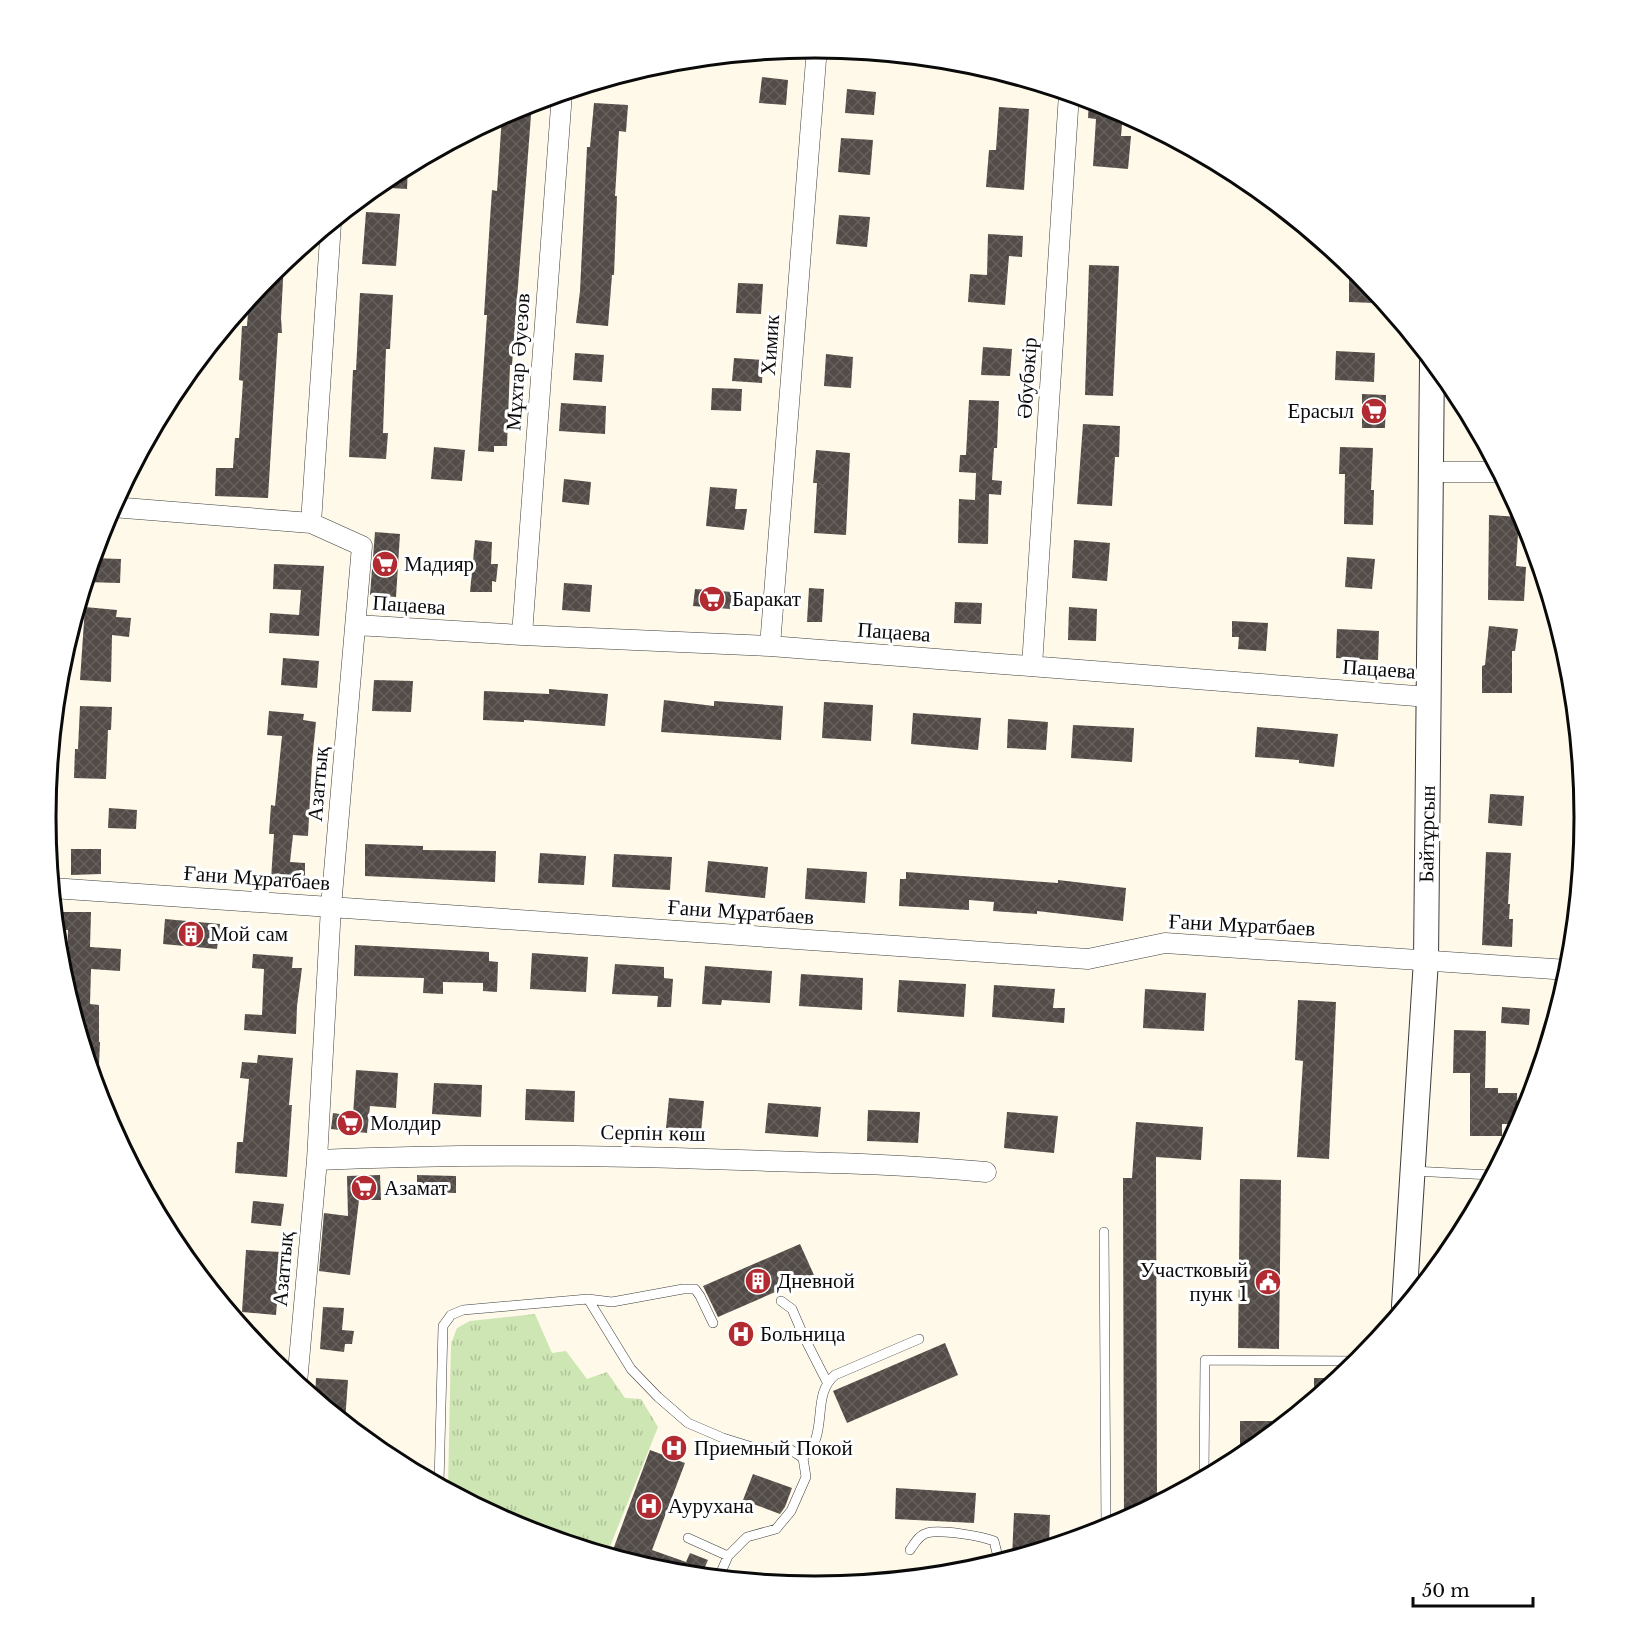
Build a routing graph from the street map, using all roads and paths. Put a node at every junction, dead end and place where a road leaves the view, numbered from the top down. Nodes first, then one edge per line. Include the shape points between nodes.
1 (816, 58) edge
2 (561, 101) edge
3 (1068, 102) edge
4 (330, 232) edge
5 (1432, 375) edge
6 (1431, 472) junction
7 (1490, 472) edge
8 (122, 508) edge
9 (311, 523) junction
10 (356, 625) junction
11 (522, 635) junction
12 (770, 646) junction
13 (1032, 666) junction
14 (1429, 697) junction
15 (59, 888) edge
16 (331, 907) junction
17 (1426, 960) junction
18 (1558, 969) edge
19 (318, 1160) junction
20 (1412, 1171) junction
21 (986, 1172) dead end
22 (1484, 1174) edge
23 (1104, 1232) dead end
24 (1405, 1294) edge
25 (588, 1299) junction
26 (781, 1300) dead end
27 (713, 1323) dead end
28 (919, 1339) dead end
29 (1343, 1361) edge
30 (298, 1372) edge
31 (827, 1382) junction
32 (803, 1458) junction
33 (1204, 1468) edge
34 (439, 1476) edge
35 (1106, 1518) edge
36 (688, 1538) dead end
37 (910, 1550) dead end
38 (997, 1553) edge
39 (728, 1556) junction
40 (722, 1570) edge

1 - 12 street, Химик
2 - 11 street, Мұхтар Әуезов
3 - 13 street, Әбубәкір
4 - 9 street
5 - 6 street, Байтұрсын
6 - 7 street
6 - 14 street, Байтұрсын
8 - 9 street
9 - 10 street, Азаттық via 362,546
10 - 11 street, Пацаева
10 - 16 street, Азаттық
11 - 12 street, Пацаева
12 - 13 street, Пацаева
13 - 14 street, Пацаева
14 - 17 street, Байтұрсын
15 - 16 street, Ғани Мұратбаев
16 - 17 street, Ғани Мұратбаев via 1088,959 1165,943
16 - 19 street, Азаттық
17 - 18 street, Ғани Мұратбаев
17 - 20 street, Байтұрсын
19 - 21 street, Серпін көш via 631,1155
19 - 30 street, Азаттық
20 - 22 lane
20 - 24 street, Байтұрсын
23 - 35 lane
25 - 27 lane via 612,1302 695,1289
25 - 32 lane via 631,1369 688,1423 752,1447 788,1448
25 - 34 lane via 463,1310 451,1315 443,1326
26 - 31 lane via 792,1309
28 - 31 lane
29 - 33 lane via 1205,1360
31 - 32 lane via 816,1440
32 - 39 lane via 806,1477 791,1511 776,1529 747,1537
36 - 39 lane
37 - 38 lane via 928,1532 978,1536 994,1541
39 - 40 lane

